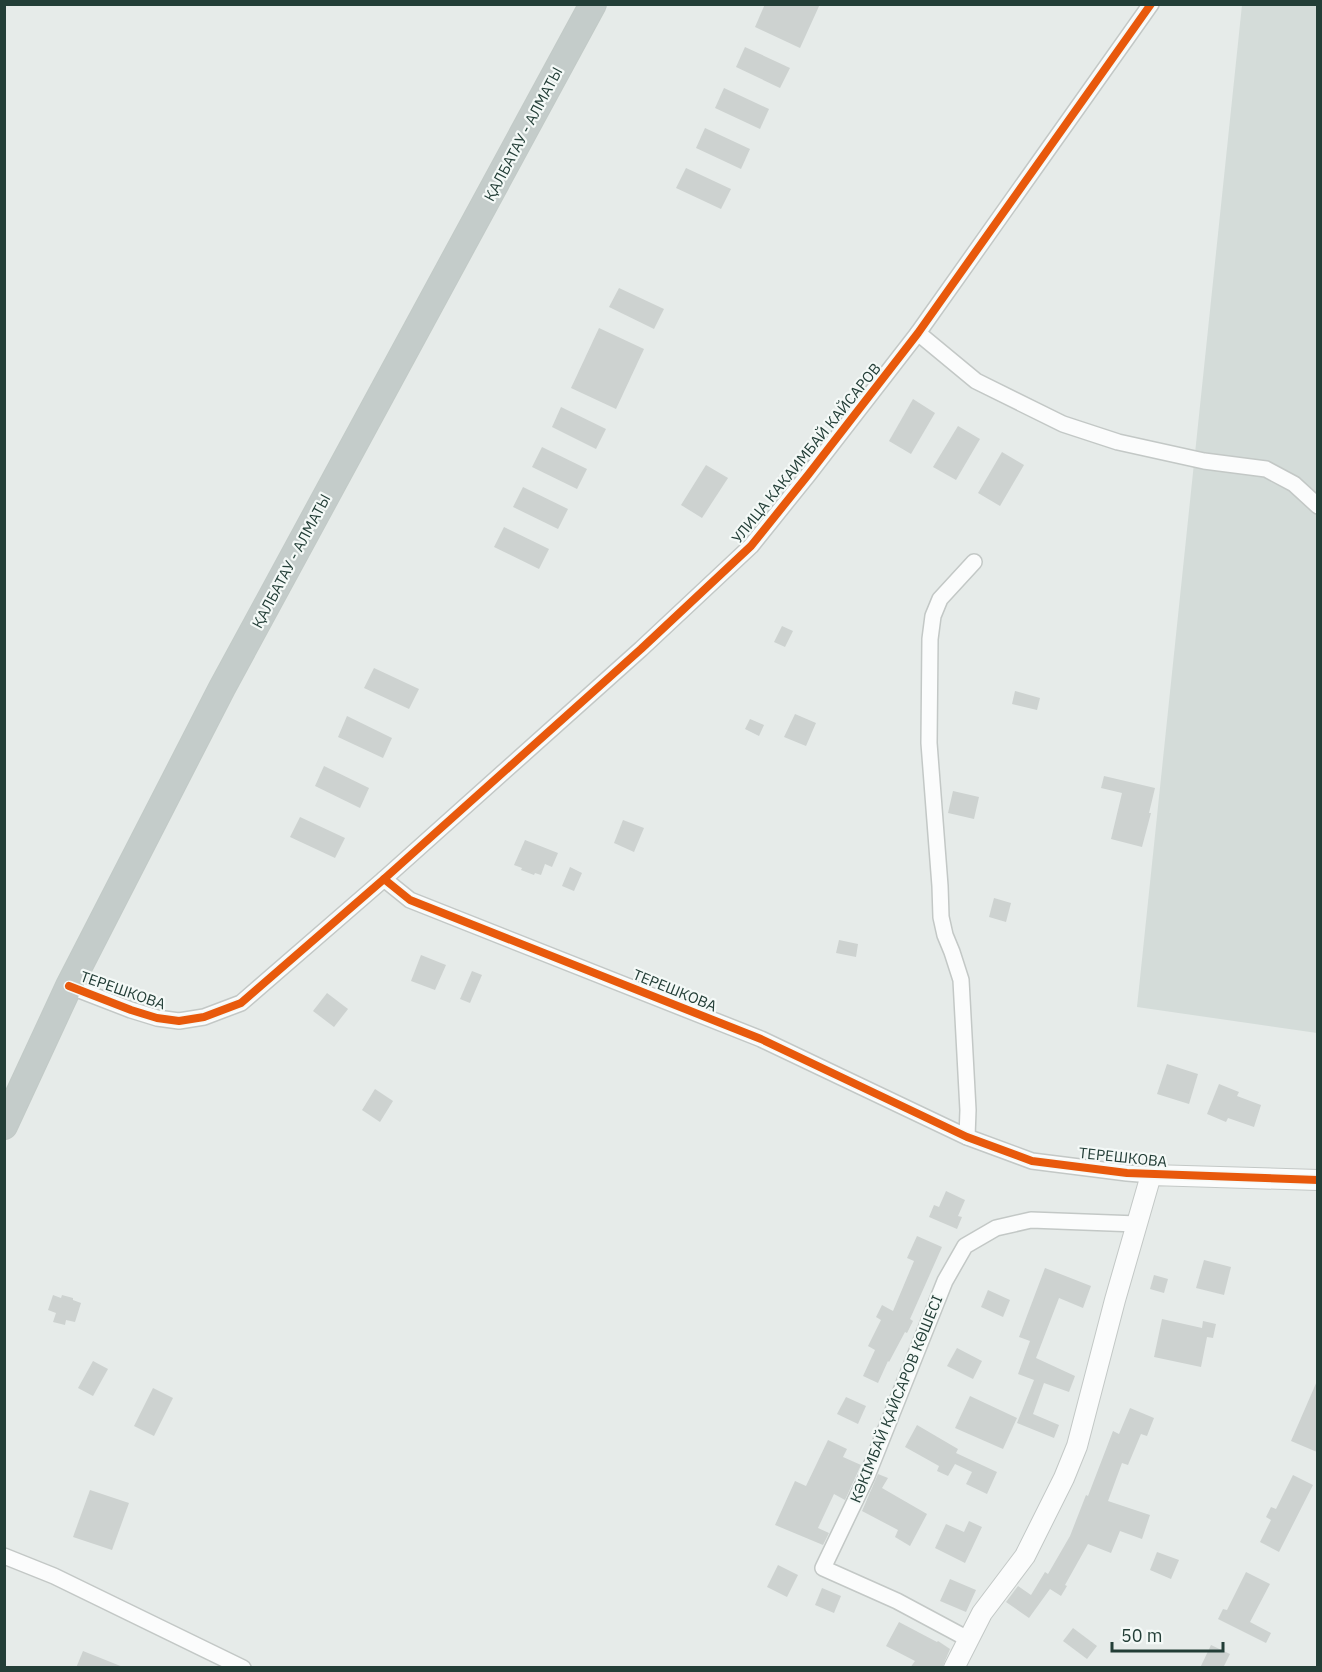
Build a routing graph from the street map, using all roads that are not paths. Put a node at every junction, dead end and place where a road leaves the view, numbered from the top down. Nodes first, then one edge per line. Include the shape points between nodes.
1 (593, 4) edge
2 (1151, 4) edge
3 (918, 333) junction
4 (1317, 506) edge
5 (974, 562) dead end
6 (384, 879) junction
7 (69, 986) junction
8 (4, 1126) edge
9 (966, 1137) junction
10 (1151, 1175) junction
11 (1317, 1180) edge
12 (1137, 1224) junction
13 (4, 1556) edge
14 (968, 1639) junction
15 (243, 1668) edge
16 (954, 1668) edge

1 - 7 highway, ҚАЛБАТАУ - АЛМАТЫ via 222,688
2 - 3 street, УЛИЦА КАКАИМБАЙ КАЙСАРОВ
3 - 4 street via 976,381 1063,424 1129,445 1204,461 1266,468 1294,484
3 - 6 street, УЛИЦА КАКАИМБАЙ КАЙСАРОВ via 751,546
5 - 9 street via 940,599 930,639 929,744 940,917 961,980
6 - 7 street, ТЕРЕШКОВА via 241,1003 204,1017 179,1022 157,1018
6 - 9 street, ТЕРЕШКОВА via 410,900 761,1039
7 - 8 highway, ҚАЛБАТАУ - АЛМАТЫ
9 - 10 street, ТЕРЕШКОВА via 1032,1161
10 - 11 street, ТЕРЕШКОВА
10 - 12 street
12 - 14 street via 1065,1478 1024,1556
12 - 14 street, КӘКІМБАЙ ҚАЙСАРОВ КӨШЕСІ via 1031,1220 996,1228 965,1246 945,1281 867,1476 823,1568
13 - 15 street via 54,1576
14 - 16 street

